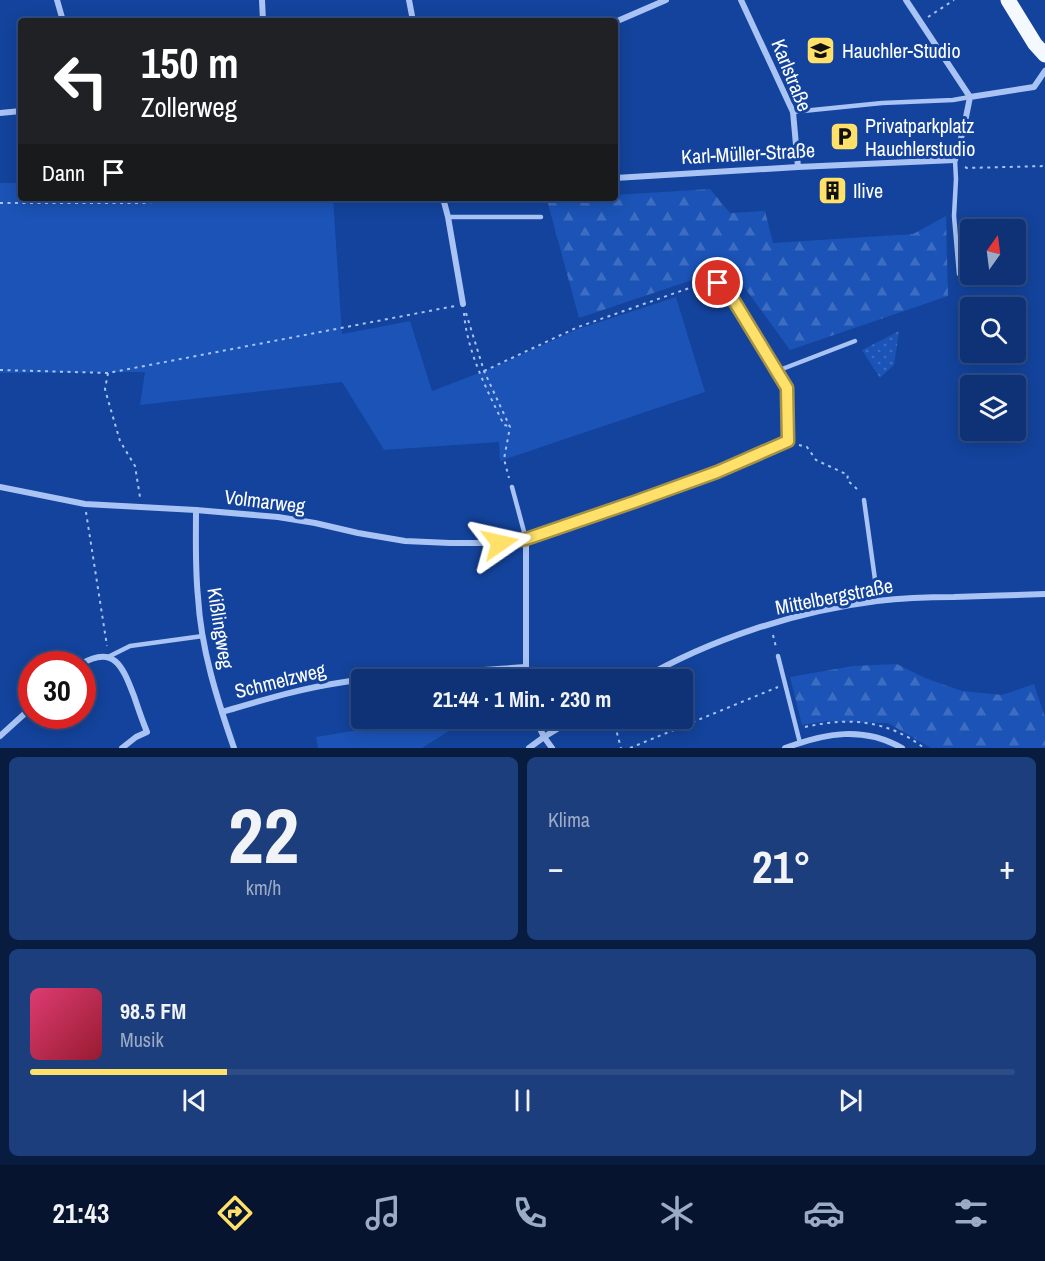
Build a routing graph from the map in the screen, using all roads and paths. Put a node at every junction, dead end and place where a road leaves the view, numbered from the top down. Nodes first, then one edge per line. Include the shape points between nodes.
1 (57, 0) edge
2 (262, 0) edge
3 (409, 0) edge
4 (666, 0) edge
5 (741, 0) edge
6 (906, 0) edge
7 (954, 0) edge
8 (1008, 0) edge
9 (62, 18) edge
10 (263, 18) edge
11 (412, 18) edge
12 (618, 21) edge
13 (1022, 21) junction
14 (921, 22) junction
15 (1045, 37) edge
16 (1045, 55) edge
17 (1045, 71) edge
18 (969, 97) junction
19 (18, 111) edge
20 (793, 112) junction
21 (0, 113) edge
22 (955, 160) junction
23 (798, 166) junction
24 (1045, 166) edge
25 (618, 178) edge
26 (167, 201) edge
27 (444, 201) edge
28 (0, 203) edge
29 (448, 217) junction
30 (541, 217) dead end
31 (959, 274) dead end
32 (706, 283) joint
33 (464, 304) junction
34 (855, 341) dead end
35 (0, 370) edge
36 (484, 371) junction
37 (777, 371) junction
38 (108, 373) junction
39 (510, 427) junction
40 (789, 440) junction
41 (0, 487) edge
42 (512, 487) joint
43 (864, 503) joint
44 (142, 506) junction
45 (196, 510) junction
46 (88, 526) dead end
47 (526, 539) junction
48 (1045, 594) edge
49 (878, 601) junction
50 (771, 624) junction
51 (203, 636) junction
52 (778, 654) joint
53 (96, 657) edge
54 (108, 657) junction
55 (526, 667) joint
56 (661, 669) edge
57 (785, 684) junction
58 (222, 712) junction
59 (18, 720) edge
60 (540, 729) edge
61 (557, 729) edge
62 (616, 729) edge
63 (0, 736) edge
64 (544, 737) junction
65 (800, 743) junction
66 (122, 748) edge
67 (234, 748) edge
68 (529, 748) edge
69 (552, 748) edge
70 (621, 748) edge
71 (630, 748) edge
72 (785, 748) edge
73 (902, 748) edge

1 - 9 street
2 - 10 street
3 - 11 street
4 - 12 street
5 - 20 street, Karlstraße
6 - 14 street
7 - 14 path
8 - 13 main road
13 - 15 main road
13 - 16 main road
14 - 18 street
17 - 18 street via 1034,87
18 - 20 lane
18 - 22 street
19 - 21 street
20 - 23 street, Karlstraße
22 - 23 street, Karl-Müller-Straße
22 - 24 path via 967,168
22 - 31 lane
23 - 25 street, Karl-Müller-Straße
26 - 28 path
27 - 29 street
29 - 30 lane
29 - 33 street
32 - 36 path via 579,327
32 - 37 lane via 718,283 728,291
33 - 36 path
33 - 38 path
33 - 39 path via 472,352 504,425
34 - 37 lane
35 - 38 path
36 - 39 path
37 - 40 lane via 787,388
38 - 44 path via 105,389 120,441 135,466
39 - 42 path via 504,459
40 - 43 path via 807,447 816,460 848,475 847,480
40 - 47 street, Volmarweg via 706,476
41 - 44 street, Volmarweg via 85,504
42 - 47 lane
43 - 49 lane
44 - 45 street, Volmarweg
45 - 47 street, Volmarweg via 278,517 405,541 490,543
45 - 51 street, Kißlingweg
46 - 54 path
47 - 55 street
48 - 49 street, Mittelbergstraße
49 - 50 street, Mittelbergstraße
50 - 52 path
50 - 56 street, Mittelbergstraße via 699,649
51 - 54 lane via 130,646
51 - 58 street, Kißlingweg
52 - 57 lane
53 - 54 street
54 - 66 street via 119,663 125,673 147,732
55 - 58 street, Schmelzweg via 336,683
57 - 65 lane
57 - 71 path
58 - 67 street, Kißlingweg
59 - 63 street
60 - 64 street
61 - 64 street
62 - 70 path
64 - 68 street
64 - 69 street
65 - 72 street
65 - 73 street via 853,734 875,736

